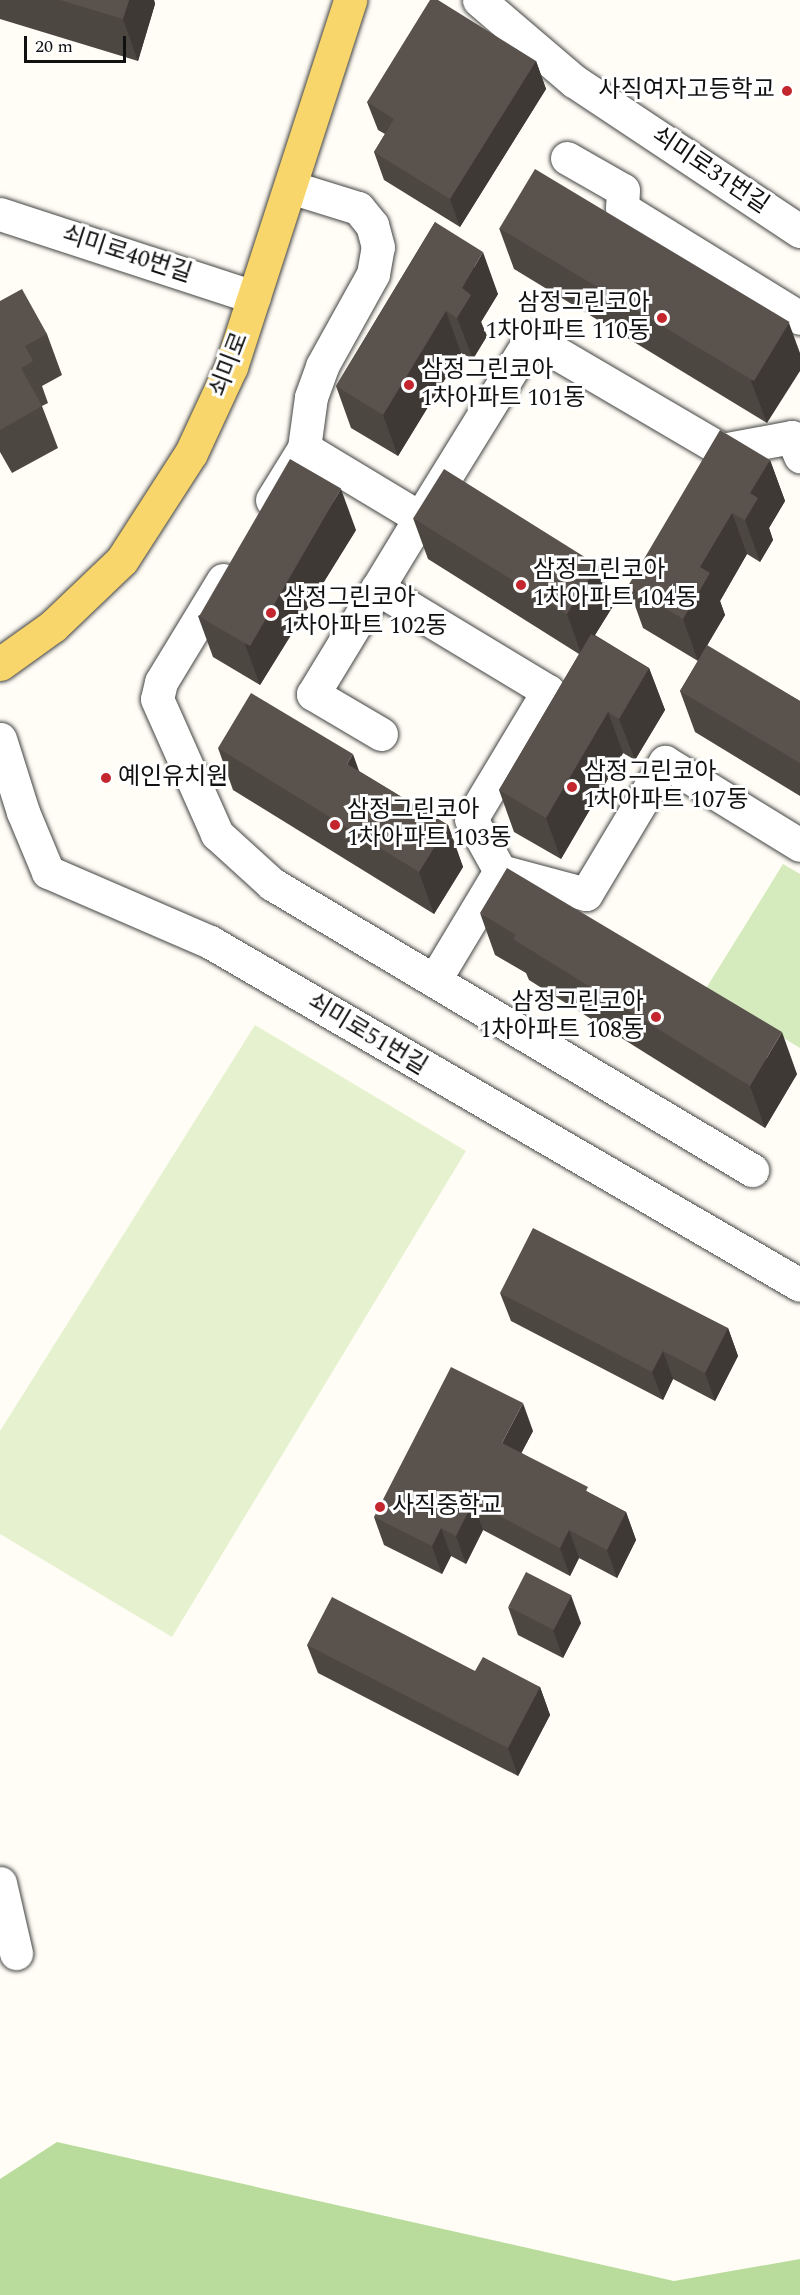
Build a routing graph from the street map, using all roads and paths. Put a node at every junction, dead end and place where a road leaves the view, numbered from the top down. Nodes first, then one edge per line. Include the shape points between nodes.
1 (350, 0) edge
2 (479, 0) edge
3 (567, 158) dead end
4 (290, 187) junction
5 (0, 213) edge
6 (800, 231) edge
7 (254, 297) junction
8 (800, 318) edge
9 (797, 439) edge
10 (304, 448) junction
11 (420, 518) junction
12 (377, 588) junction
13 (0, 664) edge
14 (381, 734) dead end
15 (0, 739) edge
16 (800, 845) edge
17 (500, 871) junction
18 (434, 981) junction
19 (752, 1170) dead end
20 (800, 1285) edge
21 (0, 1883) edge
22 (16, 1953) dead end

1 - 4 main road, 쇠미로
2 - 6 street, 쇠미로31번길 via 574,81
3 - 8 street via 623,190 622,208
4 - 7 main road, 쇠미로
4 - 10 street via 358,208 372,225 378,247 373,274 322,366 311,397
5 - 7 street, 쇠미로40번길
7 - 13 main road, 쇠미로 via 210,416 140,535 96,588 53,626
9 - 11 street via 722,450 531,339
10 - 11 street
10 - 18 street via 161,682 157,699 216,834 272,884
11 - 12 street
12 - 14 street via 313,694
12 - 17 street via 548,691 471,819
15 - 20 street, 쇠미로51번길 via 22,812 48,872 210,942
16 - 17 street via 665,762 586,894
17 - 18 street
18 - 19 street
21 - 22 street

